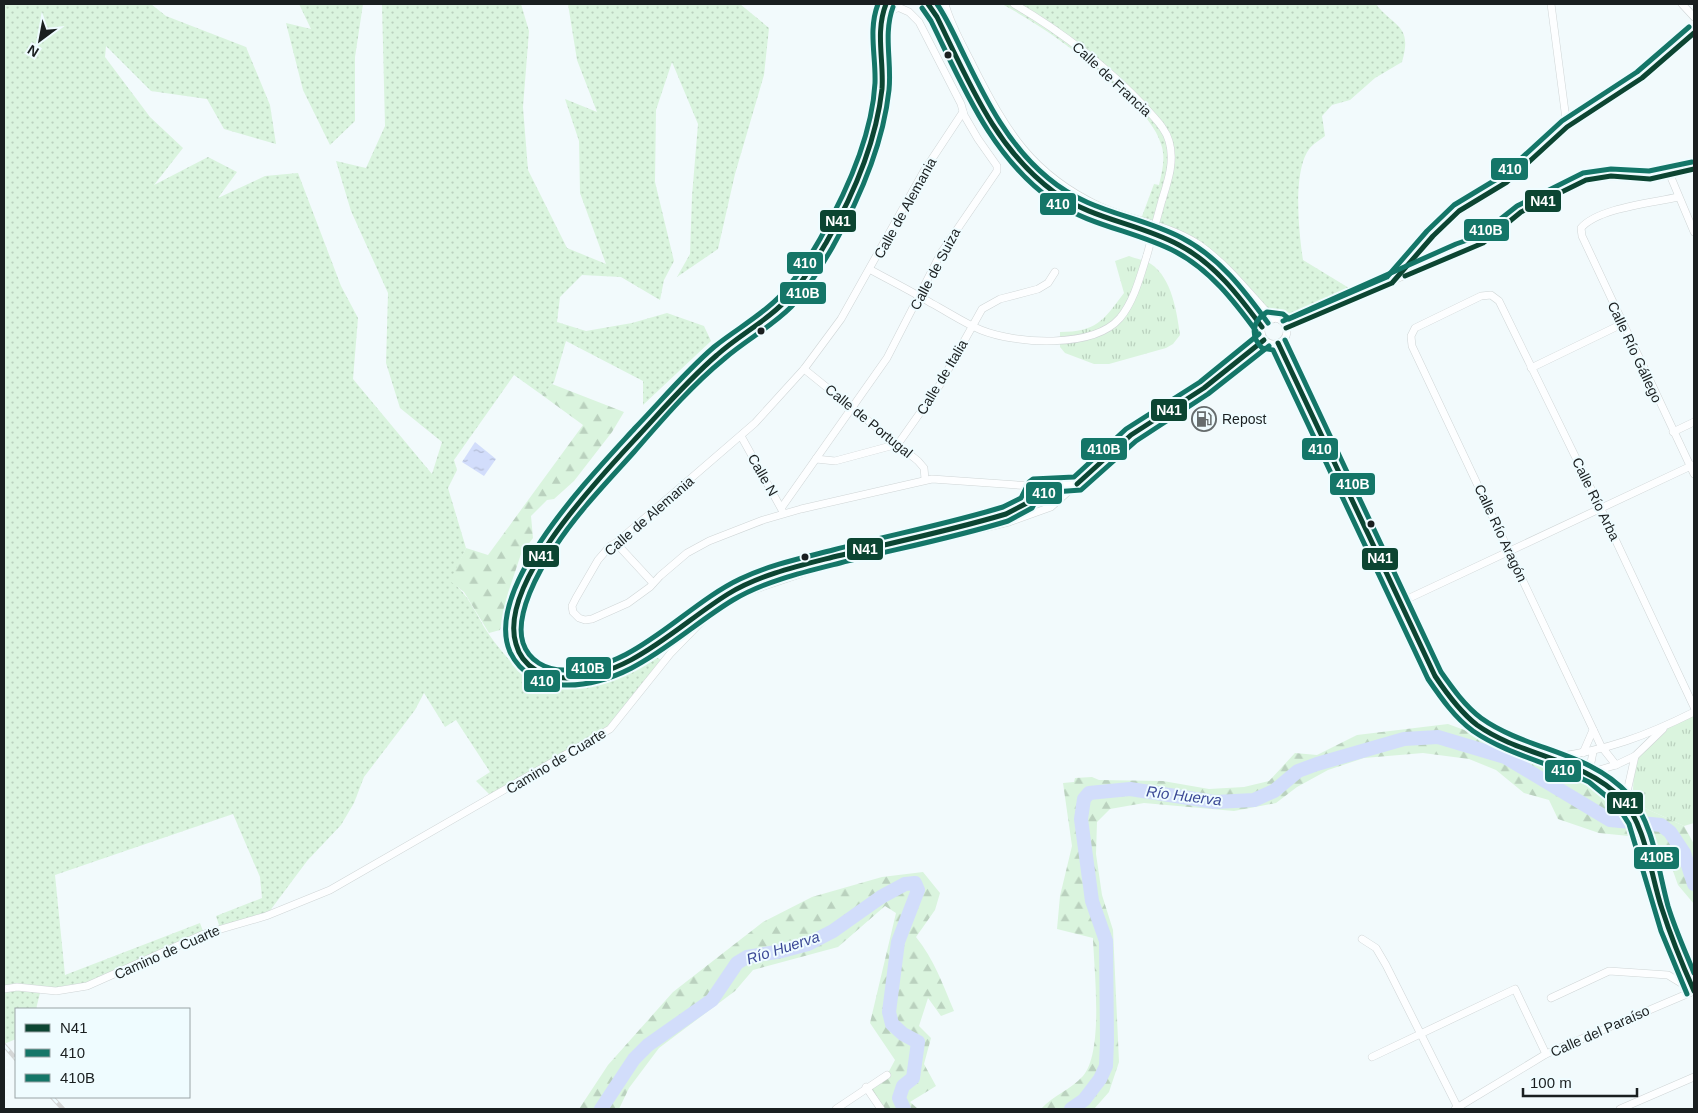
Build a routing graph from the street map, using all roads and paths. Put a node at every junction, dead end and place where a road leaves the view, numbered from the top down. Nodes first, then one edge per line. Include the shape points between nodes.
1 (878, 4) edge
2 (886, 4) edge
3 (928, 4) edge
4 (945, 4) edge
5 (1014, 4) edge
6 (1551, 4) edge
7 (1682, 4) edge
8 (894, 6) edge
9 (880, 16) junction
10 (1694, 17) edge
11 (1694, 33) edge
12 (963, 112) junction
13 (1567, 128) junction
14 (1694, 169) edge
15 (1670, 175) junction
16 (1678, 197) junction
17 (1694, 232) edge
18 (1418, 253) junction
19 (1426, 266) junction
20 (871, 270) junction
21 (1056, 272) dead end
22 (1392, 282) junction
23 (1491, 295) joint
24 (920, 296) junction
25 (1273, 319) junction
26 (1622, 324) junction
27 (972, 326) junction
28 (1262, 327) junction
29 (1286, 328) junction
30 (1264, 340) junction
31 (1278, 343) junction
32 (1531, 368) junction
33 (804, 369) junction
34 (852, 408) junction
35 (1694, 422) edge
36 (1673, 432) junction
37 (740, 436) junction
38 (898, 444) junction
39 (816, 459) junction
40 (1692, 465) edge
41 (1694, 474) edge
42 (925, 479) junction
43 (1077, 484) junction
44 (1035, 486) junction
45 (1057, 486) junction
46 (1046, 487) junction
47 (1066, 496) junction
48 (1059, 501) junction
49 (1600, 507) junction
50 (783, 510) junction
51 (616, 543) junction
52 (1510, 550) junction
53 (653, 583) junction
54 (1401, 602) junction
55 (1694, 707) edge
56 (1694, 712) edge
57 (1665, 727) junction
58 (1593, 730) junction
59 (1603, 750) junction
60 (1593, 752) junction
61 (1584, 753) junction
62 (1635, 756) junction
63 (1554, 757) junction
64 (1616, 765) junction
65 (1589, 773) junction
66 (1625, 801) junction
67 (1362, 939) dead end
68 (4, 989) edge
69 (1694, 991) edge
70 (1551, 998) dead end
71 (1422, 1032) junction
72 (1546, 1054) junction
73 (1372, 1057) dead end
74 (887, 1075) dead end
75 (1694, 1077) edge
76 (866, 1087) junction
77 (1456, 1108) edge
78 (836, 1109) edge
79 (881, 1109) edge
80 (1620, 1109) edge

1 - 9 street
2 - 9 street
3 - 28 street via 938,17 995,130 1022,165 1077,207 1166,239 1194,254 1232,287
4 - 25 street via 994,108 1022,150 1072,192 1101,207 1174,230 1198,244 1238,279
5 - 27 street, Calle de Francia, bridge via 1064,35 1086,53 1162,126 1172,154 1170,173 1147,255 1128,305 1110,326 1096,334 1072,340 1015,338 991,334
6 - 13 street
7 - 10 street
8 - 9 street, Calle de Suiza
8 - 12 street, Calle de Suiza via 912,14 919,22
9 - 44 street via 883,82 870,141 852,187 814,262 792,295 706,365 631,442 559,528 535,566 520,600 514,629 518,652 528,665 543,674 566,679 587,675 626,661 654,646 720,597 747,583 856,550 1006,514 1028,504
11 - 13 street via 1642,78
12 - 20 street, Calle de Alemania via 924,171
12 - 24 street, Calle de Suiza via 997,171 956,228
13 - 18 street via 1507,182 1459,211
14 - 15 street
15 - 16 street
15 - 19 street via 1650,179 1611,176 1586,180 1521,212 1483,243
16 - 17 street
16 - 26 street, Calle Río Gállego via 1617,211 1587,221 1581,228
18 - 19 street
18 - 22 street
19 - 22 street
20 - 24 street, Calle de Francia
20 - 33 street, Calle de Alemania via 841,319
21 - 27 street, Calle de Italia via 1048,283 1038,289 987,304
22 - 29 street
23 - 32 street, Calle Río Arba via 1500,304
23 - 52 street, Calle Río Aragón via 1481,296 1417,326 1411,336 1412,346
24 - 27 street, Calle de Francia
24 - 34 street, Calle de Suiza via 887,358
25 - 28 street
25 - 29 street via 1281,321
26 - 32 street
26 - 36 street, Calle Río Gállego
27 - 38 street, Calle de Italia via 939,386
28 - 30 street
29 - 31 street via 1284,339
30 - 31 street
30 - 43 street, Camino de Cuarte via 1204,388 1131,435
31 - 54 street
32 - 49 street, Calle Río Arba
33 - 34 street, Calle de Portugal
33 - 37 street, Calle de Alemania
34 - 38 street, Calle de Portugal
34 - 39 street, Calle de Suiza
35 - 36 street
36 - 40 street, Calle Río Gállego
37 - 50 street, Calle N
37 - 51 street, Calle de Alemania
38 - 39 street via 835,460 824,462
38 - 42 street, Calle de Portugal via 921,464
39 - 50 street, Calle de Suiza
40 - 41 street, Calle Río Gállego
40 - 49 street
42 - 44 street, Calle de Alemania
42 - 50 street, Calle de Alemania
43 - 45 street, Calle de Alemania
43 - 47 street, Camino de Cuarte
44 - 46 street, Calle de Alemania
45 - 46 street, Calle de Alemania
45 - 47 street
46 - 48 street
47 - 48 street, Camino de Cuarte
48 - 68 street, Camino de Cuarte via 1052,507 1009,522 818,568 738,595 704,619 677,647 610,729 330,890 266,916 204,934 87,986 56,991 17,986
49 - 52 street
49 - 55 street, Calle Río Arba
50 - 53 street, Calle de Alemania via 687,553
51 - 53 street
51 - 53 street, Calle de Alemania via 598,560 572,606 579,618 585,620 604,615 628,603
52 - 54 street
52 - 58 street, Calle Río Aragón
54 - 63 street via 1435,676 1459,710 1486,730
56 - 57 street
57 - 59 street
57 - 62 street
58 - 59 street, Calle Río Aragón
58 - 61 street
59 - 60 street
59 - 64 street, Calle Río Aragón
60 - 61 street
60 - 65 street
61 - 63 street
62 - 64 street
62 - 66 street
63 - 65 street
64 - 65 street
65 - 66 street
66 - 69 street via 1640,834 1673,944
67 - 71 street via 1376,948
69 - 70 street via 1668,975 1609,971
69 - 72 street, Calle del Paraíso
71 - 72 street via 1515,989
71 - 73 street
71 - 77 street
72 - 77 street, Calle del Paraíso
74 - 76 street
75 - 80 street
76 - 78 street
76 - 79 street

